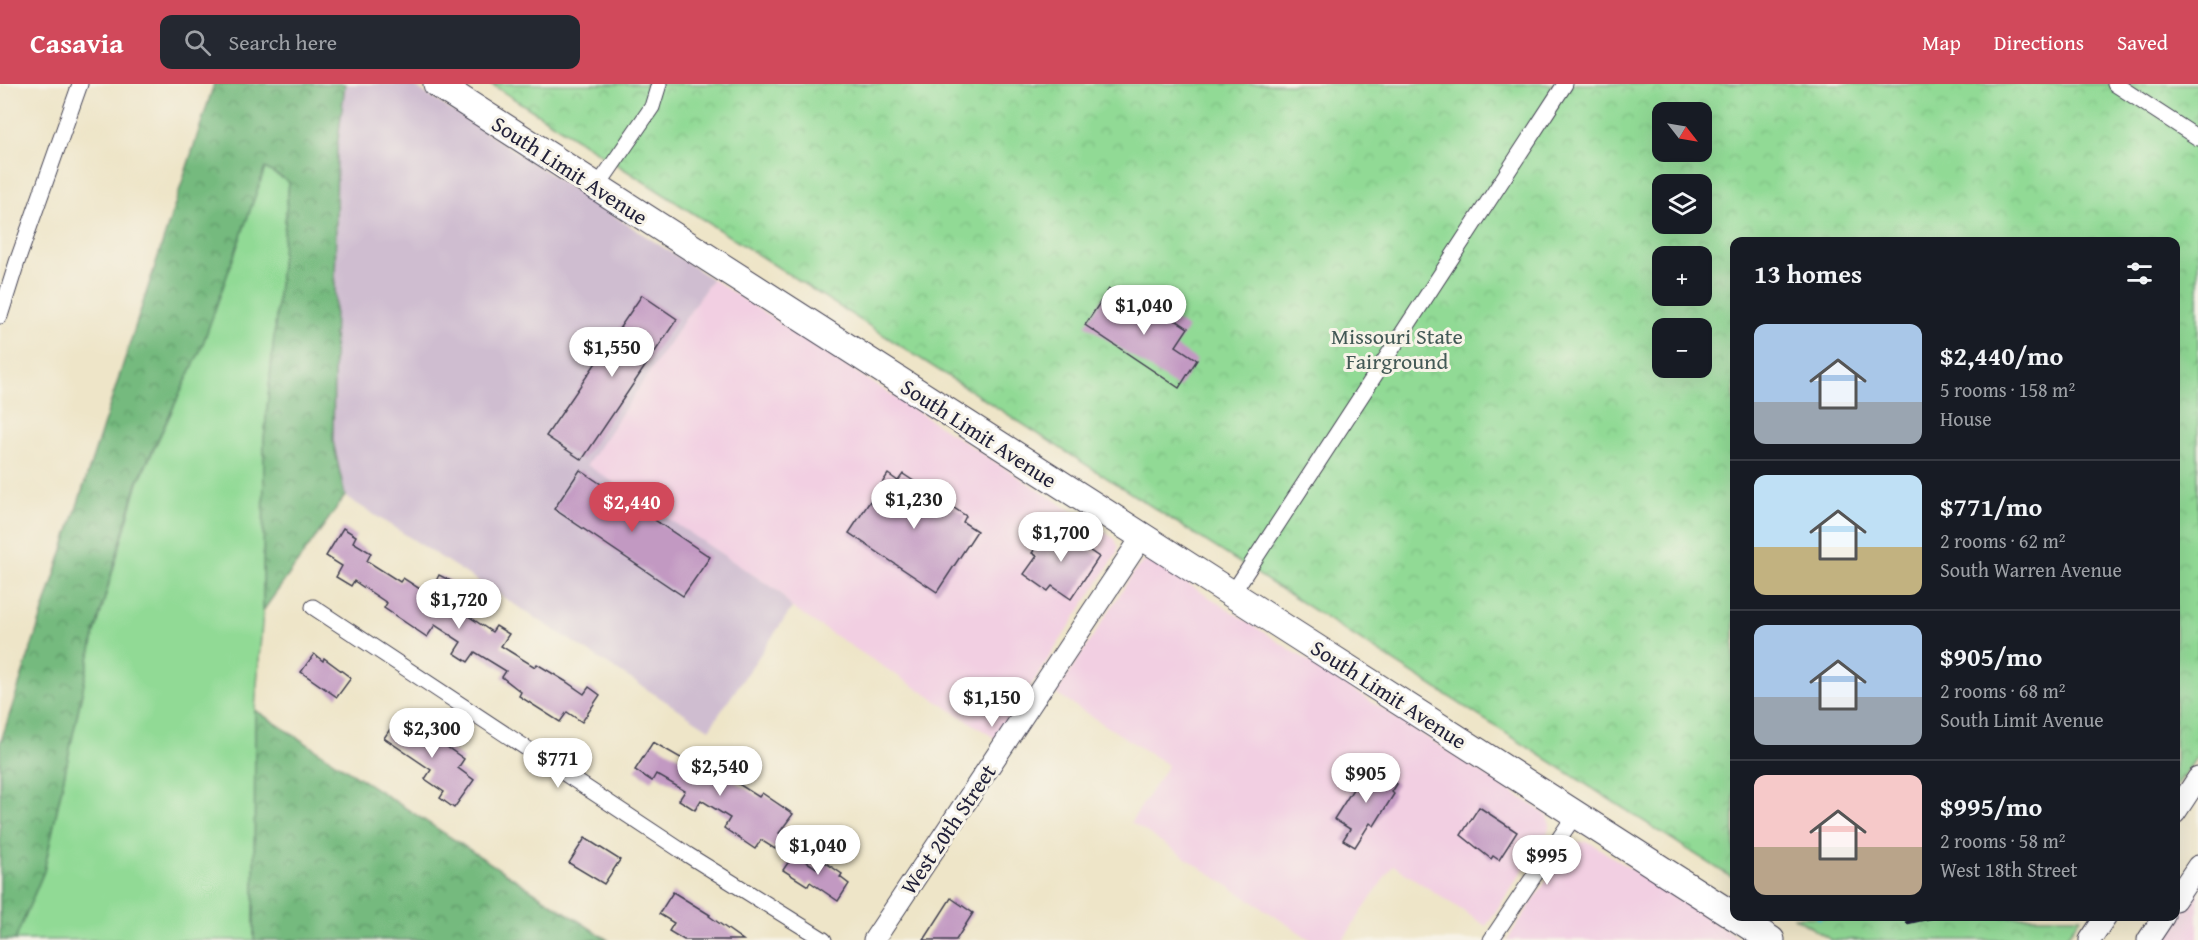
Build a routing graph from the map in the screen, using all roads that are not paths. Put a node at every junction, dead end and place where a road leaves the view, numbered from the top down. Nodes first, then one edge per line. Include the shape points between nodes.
1 (81, 84) edge
2 (437, 84) edge
3 (659, 84) edge
4 (1565, 84) edge
5 (2115, 84) edge
6 (2198, 138) edge
7 (597, 187) junction
8 (0, 316) edge
9 (1142, 537) junction
10 (1232, 594) junction
11 (313, 607) dead end
12 (2198, 778) edge
13 (2180, 805) edge
14 (1575, 814) junction
15 (2198, 866) edge
16 (2180, 893) edge
17 (1730, 913) edge
18 (1742, 921) edge
19 (2103, 921) edge
20 (2161, 921) edge
21 (824, 940) edge
22 (874, 940) edge
23 (1491, 940) edge
24 (1771, 940) edge
25 (2090, 940) edge
26 (2148, 940) edge

1 - 8 street
2 - 7 highway, South Limit Avenue
3 - 7 street via 652,107
4 - 10 street
5 - 6 street
7 - 9 highway, South Limit Avenue
9 - 10 highway, South Limit Avenue
9 - 22 street, West 20th Street
10 - 14 highway, South Limit Avenue
11 - 21 street via 688,855
12 - 13 street
14 - 17 highway, South Limit Avenue
14 - 23 street
15 - 16 street
18 - 24 highway, South Limit Avenue
19 - 25 street
20 - 26 street

